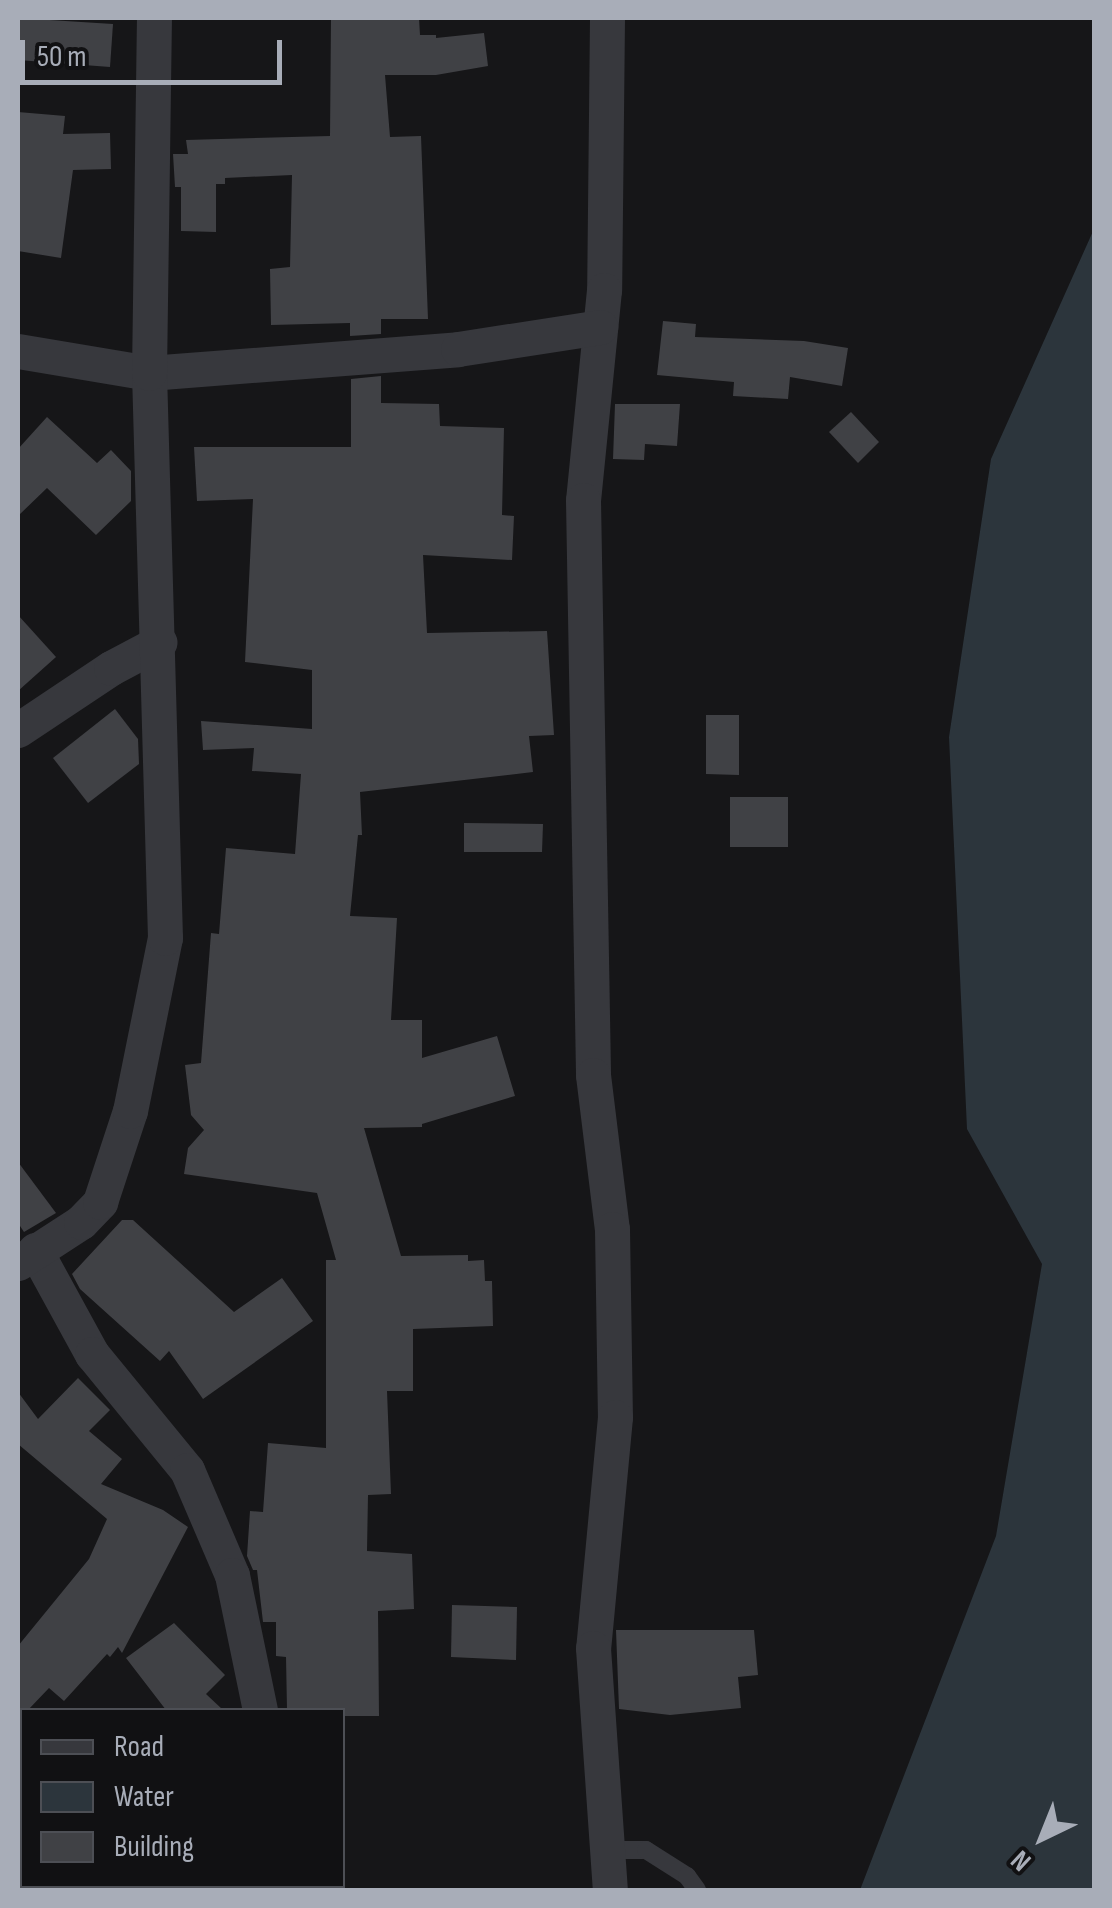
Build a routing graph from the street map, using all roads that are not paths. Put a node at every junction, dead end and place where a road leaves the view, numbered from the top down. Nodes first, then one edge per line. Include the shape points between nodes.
1 (154, 18) edge
2 (607, 18) edge
3 (600, 327) junction
4 (18, 351) edge
5 (149, 372) junction
6 (160, 642) junction
7 (18, 730) edge
8 (26, 1256) edge
9 (260, 1708) edge
10 (608, 1850) junction
11 (610, 1890) edge
12 (697, 1890) edge

1 - 5 street
2 - 3 street
3 - 5 street via 458,349
3 - 10 street via 583,500 593,1075 612,1229 615,1417 593,1648
4 - 5 street
5 - 6 street
6 - 7 street
6 - 8 street via 166,938 130,1111 100,1202
8 - 9 street via 92,1354 188,1470 232,1576
10 - 11 street
10 - 12 lane via 646,1850

